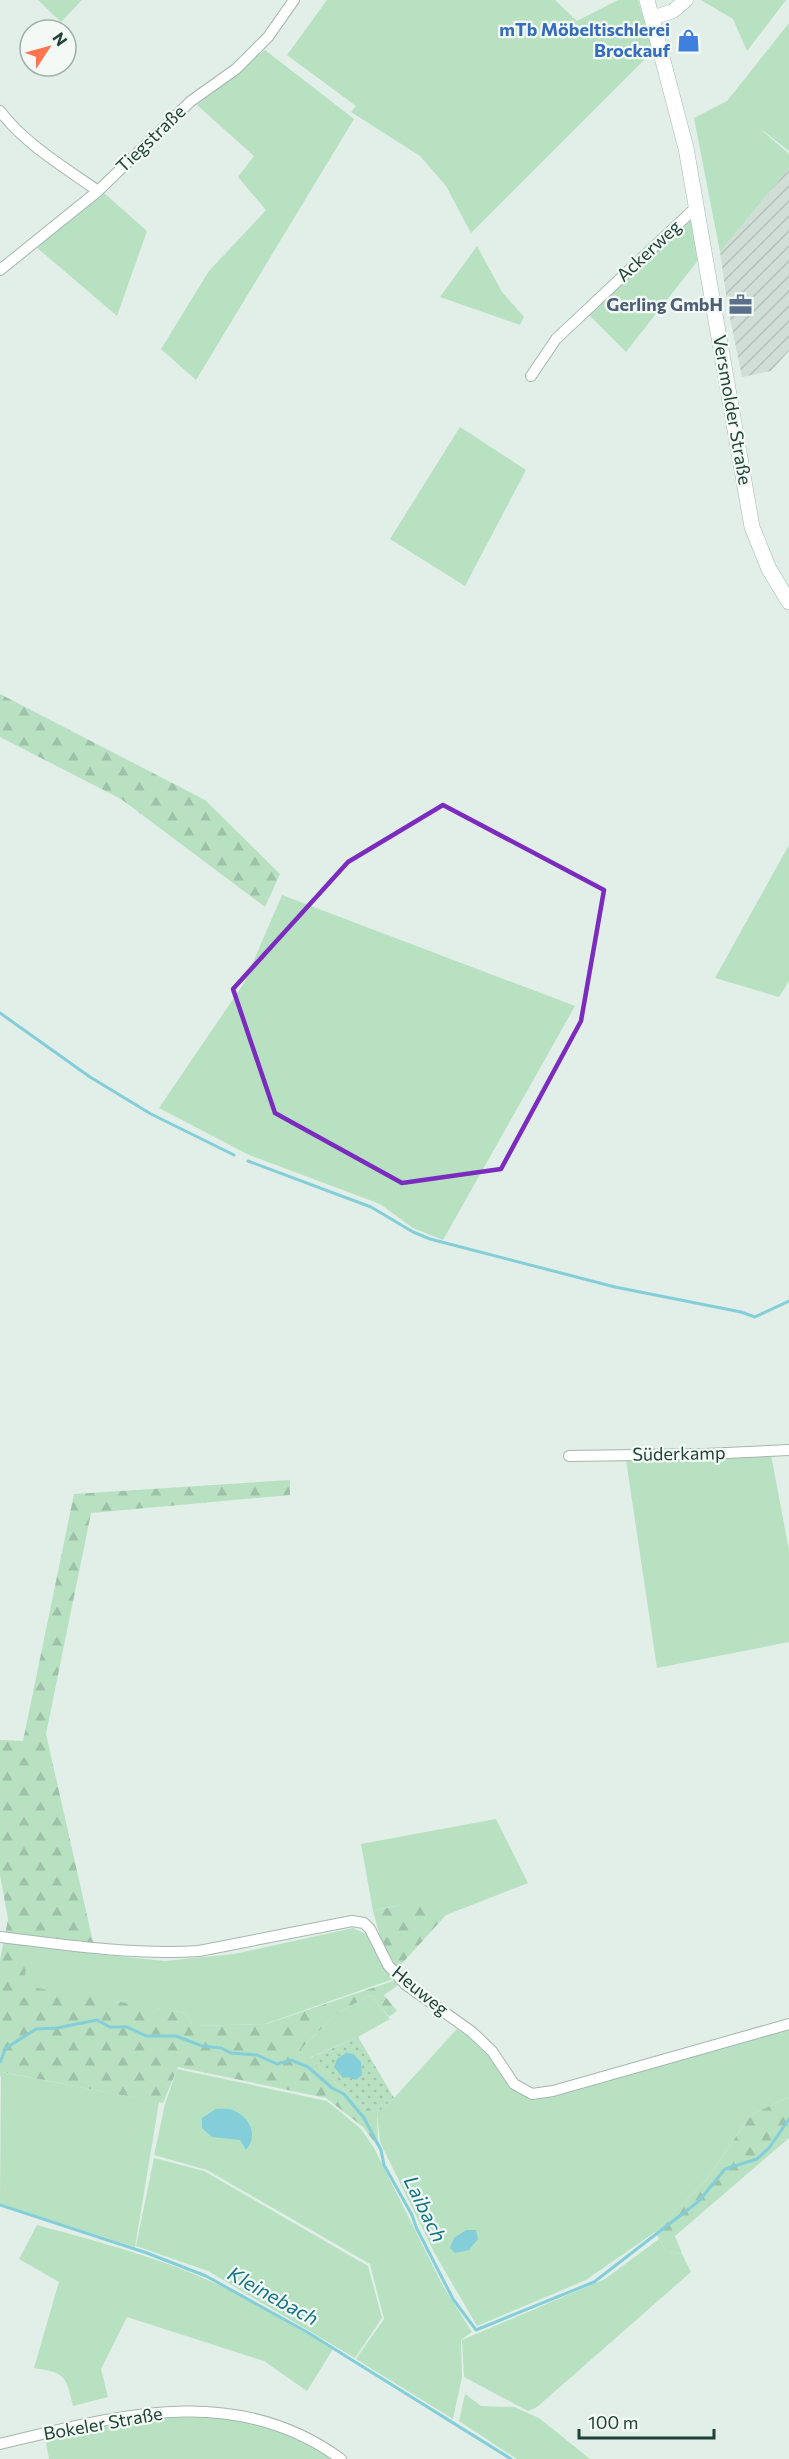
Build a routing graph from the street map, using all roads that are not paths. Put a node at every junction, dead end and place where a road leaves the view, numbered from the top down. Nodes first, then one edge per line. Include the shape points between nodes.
1 (294, 0) edge
2 (647, 0) edge
3 (686, 0) edge
4 (652, 18) junction
5 (0, 111) edge
6 (98, 191) junction
7 (697, 209) junction
8 (0, 270) edge
9 (531, 376) dead end
10 (789, 602) edge
11 (789, 1450) edge
12 (569, 1456) dead end
13 (0, 1937) edge
14 (789, 2024) edge
15 (0, 2444) edge
16 (341, 2459) edge

1 - 6 street, Tiegstraße via 268,37 236,69 190,101
2 - 4 main road, Versmolder Straße
3 - 4 street via 673,11
4 - 7 main road, Versmolder Straße via 681,123
5 - 6 street via 46,154
6 - 8 street, Tiegstraße
7 - 9 street, Ackerweg via 556,339
7 - 10 main road, Versmolder Straße via 752,527 769,569
11 - 12 street, Süderkamp
13 - 14 street, Heuweg via 175,1952 199,1951 352,1921 364,1923 388,1965 405,1984 472,2032 492,2051 514,2084 532,2094
15 - 16 street, Bokeler Straße via 150,2412 222,2413 257,2417 292,2431

